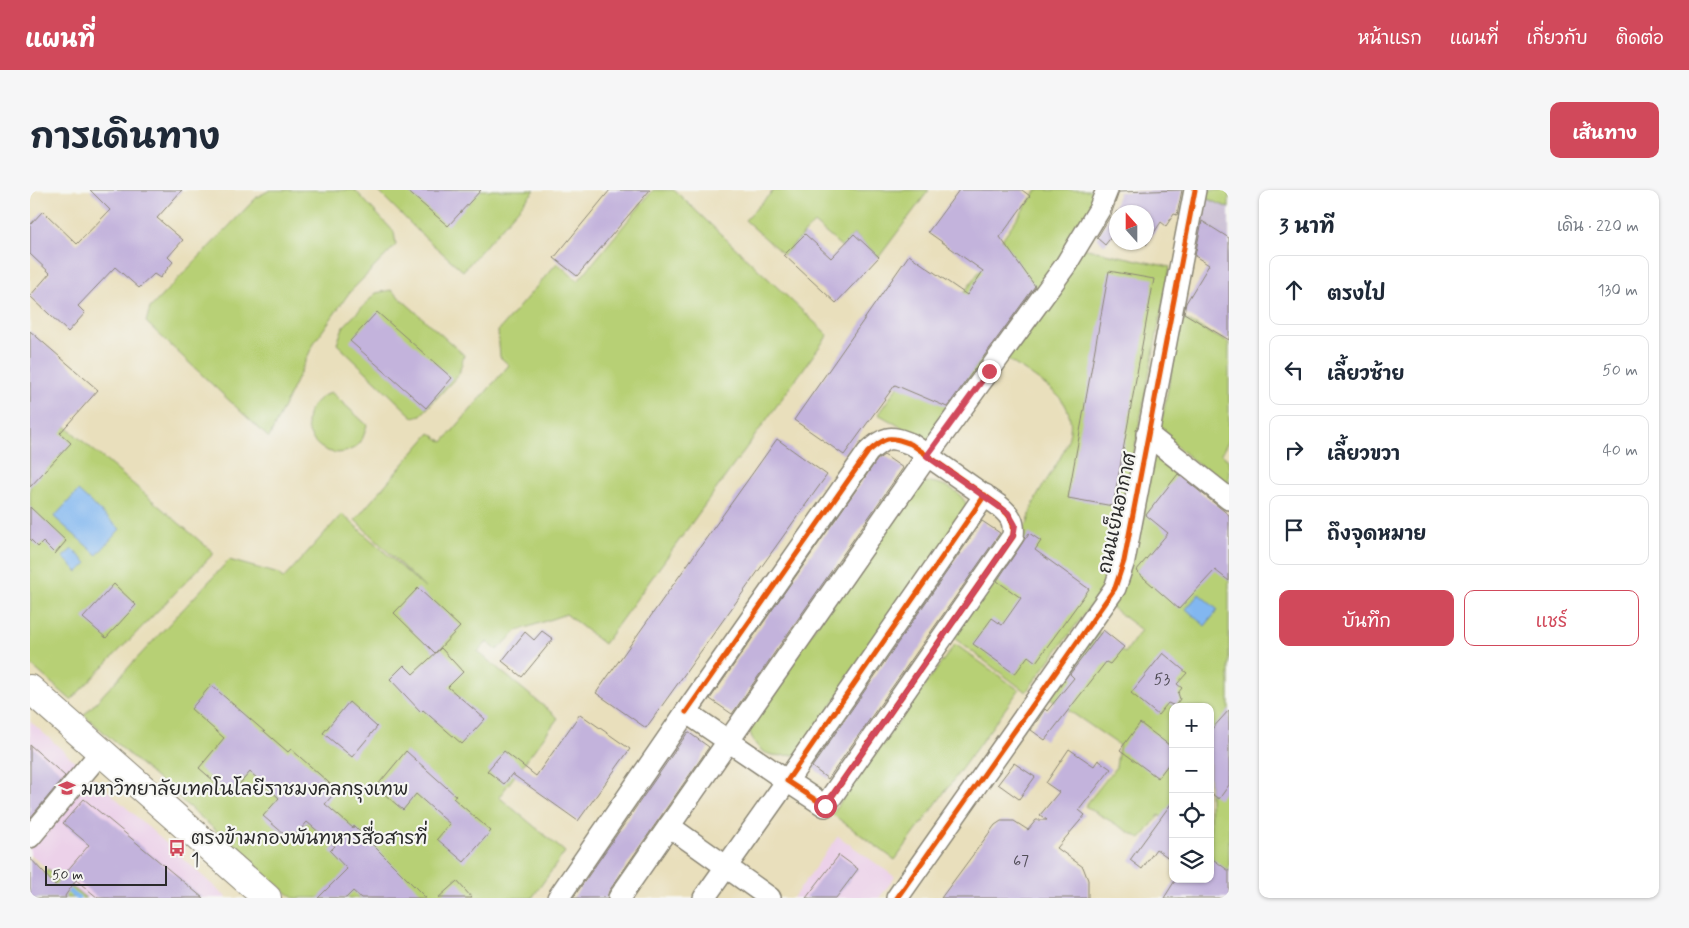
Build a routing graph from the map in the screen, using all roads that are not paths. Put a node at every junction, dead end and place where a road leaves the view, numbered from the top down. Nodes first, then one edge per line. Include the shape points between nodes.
1 (1107, 190) edge
2 (1195, 190) edge
3 (1147, 434) junction
4 (927, 456) junction
5 (984, 495) junction
6 (1229, 499) edge
7 (30, 689) edge
8 (686, 712) junction
9 (729, 741) junction
10 (101, 752) junction
11 (787, 780) junction
12 (669, 826) junction
13 (30, 837) edge
14 (726, 867) junction
15 (267, 898) edge
16 (558, 898) edge
17 (619, 898) edge
18 (704, 898) edge
19 (770, 898) edge
20 (897, 898) edge

1 - 4 street via 1099,210 1065,266
2 - 3 street, ถนนเย็นอากาศ
3 - 6 street
3 - 20 street, ถนนเย็นอากาศ via 1124,562 1115,588
4 - 5 street
4 - 8 street via 896,438 887,438 868,452
4 - 9 street
5 - 11 street
5 - 11 street via 1008,513 1015,525 1013,536 825,806
7 - 10 main road
8 - 9 street
8 - 16 street
9 - 11 street
9 - 12 street
10 - 13 street
10 - 15 main road
11 - 14 street
12 - 14 street
12 - 17 street
14 - 18 street
14 - 19 street

